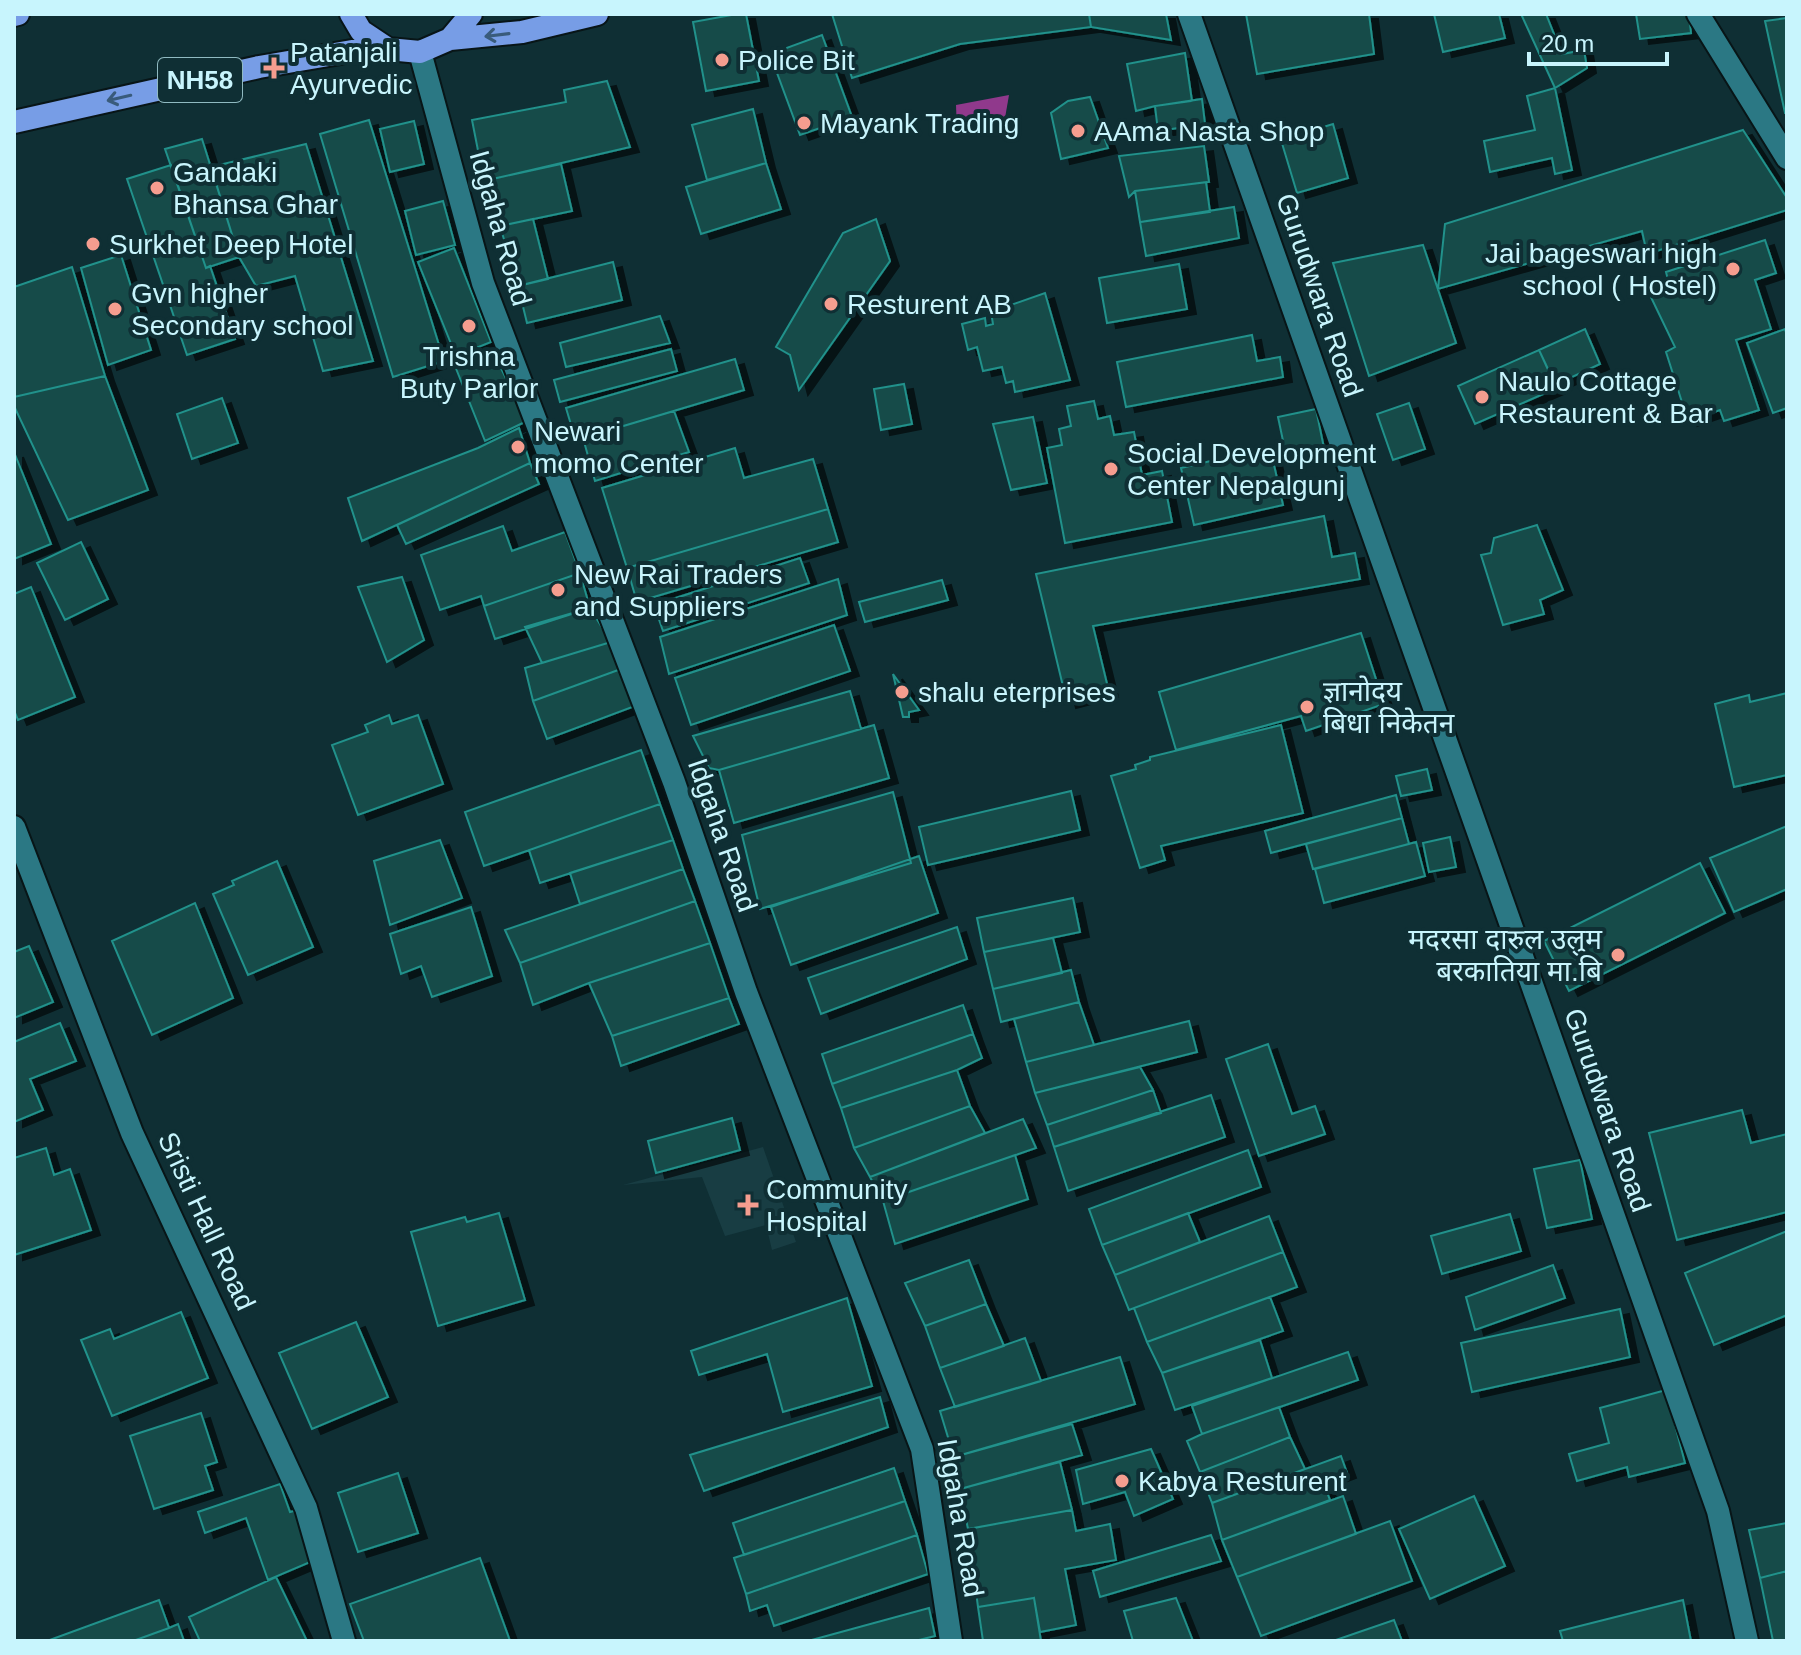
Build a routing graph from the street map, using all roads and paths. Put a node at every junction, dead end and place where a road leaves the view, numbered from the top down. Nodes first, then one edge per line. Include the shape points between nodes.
1 (351, 14) edge
2 (471, 14) edge
3 (597, 14) edge
4 (1189, 14) edge
5 (1698, 14) edge
6 (450, 39) junction
7 (388, 49) junction
8 (420, 52) junction
9 (14, 122) edge
10 (1787, 158) edge
11 (14, 827) edge
12 (344, 1641) edge
13 (951, 1641) edge
14 (1747, 1641) edge

1 - 7 highway via 361,31
2 - 6 highway, NH58
3 -> 6 highway, NH58 via 522,32
4 - 14 street, Gurudwara Road via 1718,1511
5 - 10 street
6 - 8 highway, NH58
7 - 8 highway, NH58
7 -> 9 highway, NH58 via 259,67
8 - 13 street, Idgaha Road via 483,283 922,1449
11 - 12 street, Sristi Hall Road via 132,1133 306,1508

